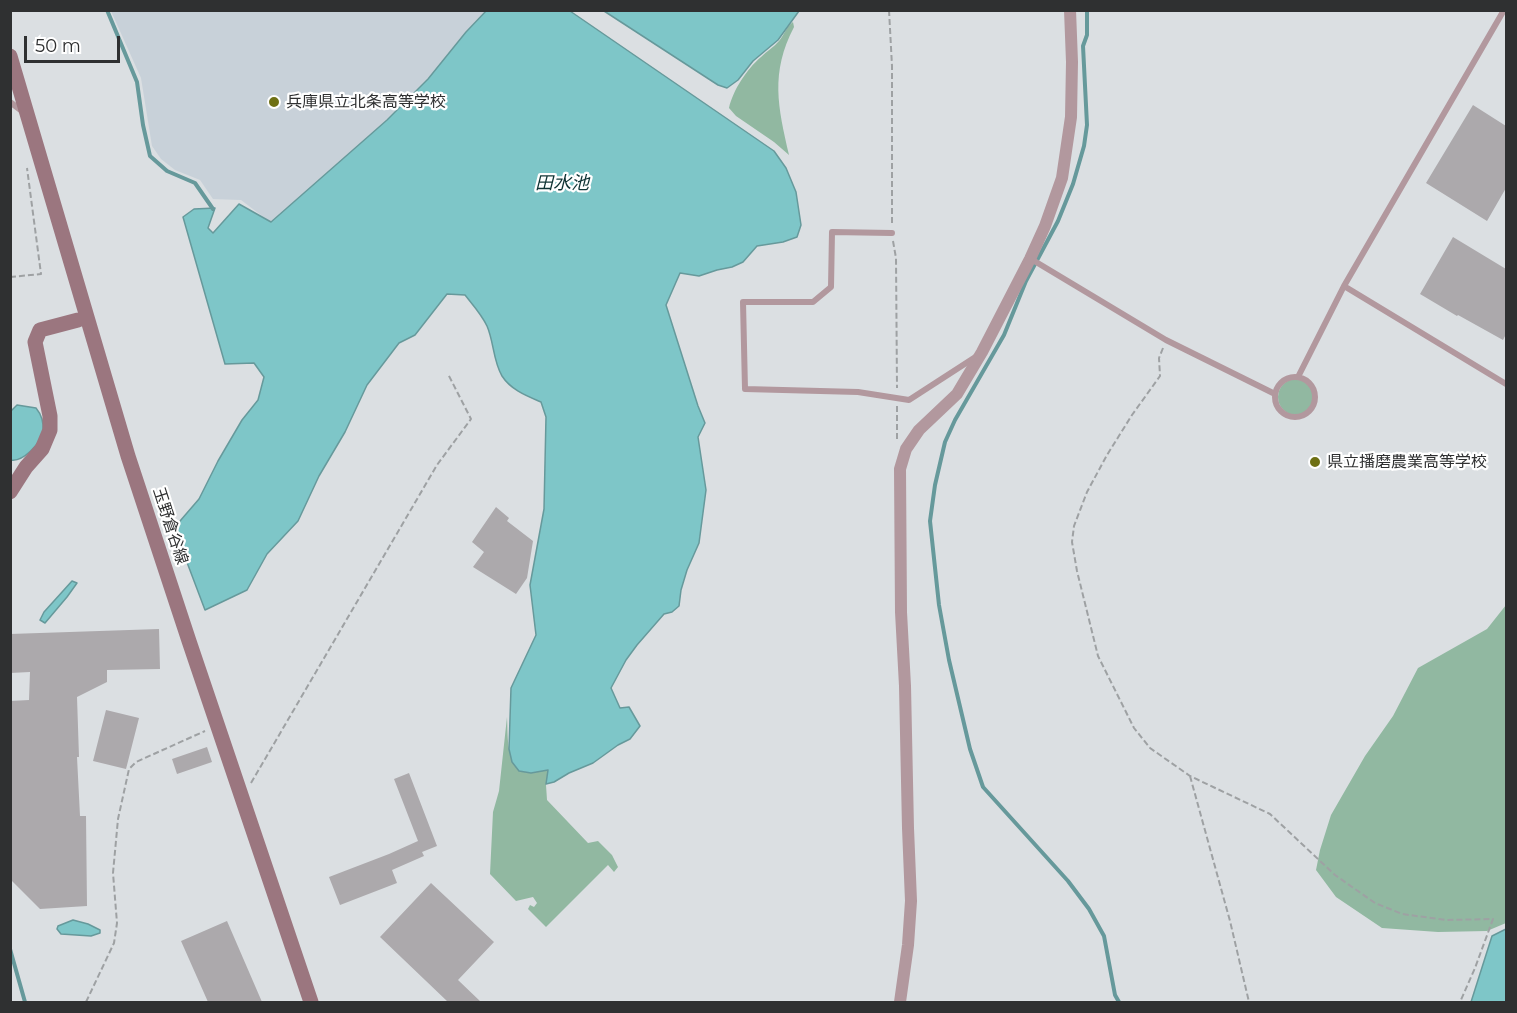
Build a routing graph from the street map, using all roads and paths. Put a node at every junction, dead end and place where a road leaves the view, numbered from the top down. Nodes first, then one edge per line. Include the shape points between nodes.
1 (1070, 10) edge
2 (1504, 10) edge
3 (10, 56) edge
4 (10, 102) edge
5 (28, 116) junction
6 (28, 168) dead end
7 (892, 233) dead end
8 (1030, 259) junction
9 (10, 277) edge
10 (1344, 286) junction
11 (78, 320) dead end
12 (1166, 340) junction
13 (982, 352) junction
14 (448, 374) dead end
15 (1298, 377) junction
16 (1506, 384) edge
17 (1275, 394) junction
18 (10, 492) edge
19 (217, 725) junction
20 (1190, 776) junction
21 (242, 798) junction
22 (86, 1002) edge
23 (311, 1002) edge
24 (900, 1002) edge
25 (1249, 1002) edge
26 (1460, 1002) edge

1 - 8 street via 1071,117 1062,178
2 - 10 lane
3 - 5 main road, 玉野倉谷線
4 - 5 lane
5 - 19 main road, 玉野倉谷線 via 128,456
6 - 9 path via 41,274
7 - 13 lane via 832,232 831,288 813,302 742,302 746,389 858,392 909,400
8 - 12 lane
8 - 13 street
10 - 15 lane
10 - 16 lane
11 - 18 main road via 40,330 35,342 50,430 42,448
12 - 17 lane
12 - 20 path via 1159,358 1160,376 1087,492 1072,542 1098,656 1107,676 1134,728 1150,748
13 - 24 street via 957,394 919,430 906,449 900,469 911,901
14 - 21 path via 471,419 436,465
15 - 17 lane via 1283,381
15 - 17 lane via 1311,384 1315,393 1314,404 1305,415 1285,415 1278,408
19 - 21 main road, 玉野倉谷線
19 - 22 path via 136,762 129,769 118,819 113,873 117,922 114,943
20 - 25 path
20 - 26 path via 1270,814 1335,875 1375,903 1402,914 1446,920 1493,919
21 - 23 main road, 玉野倉谷線

